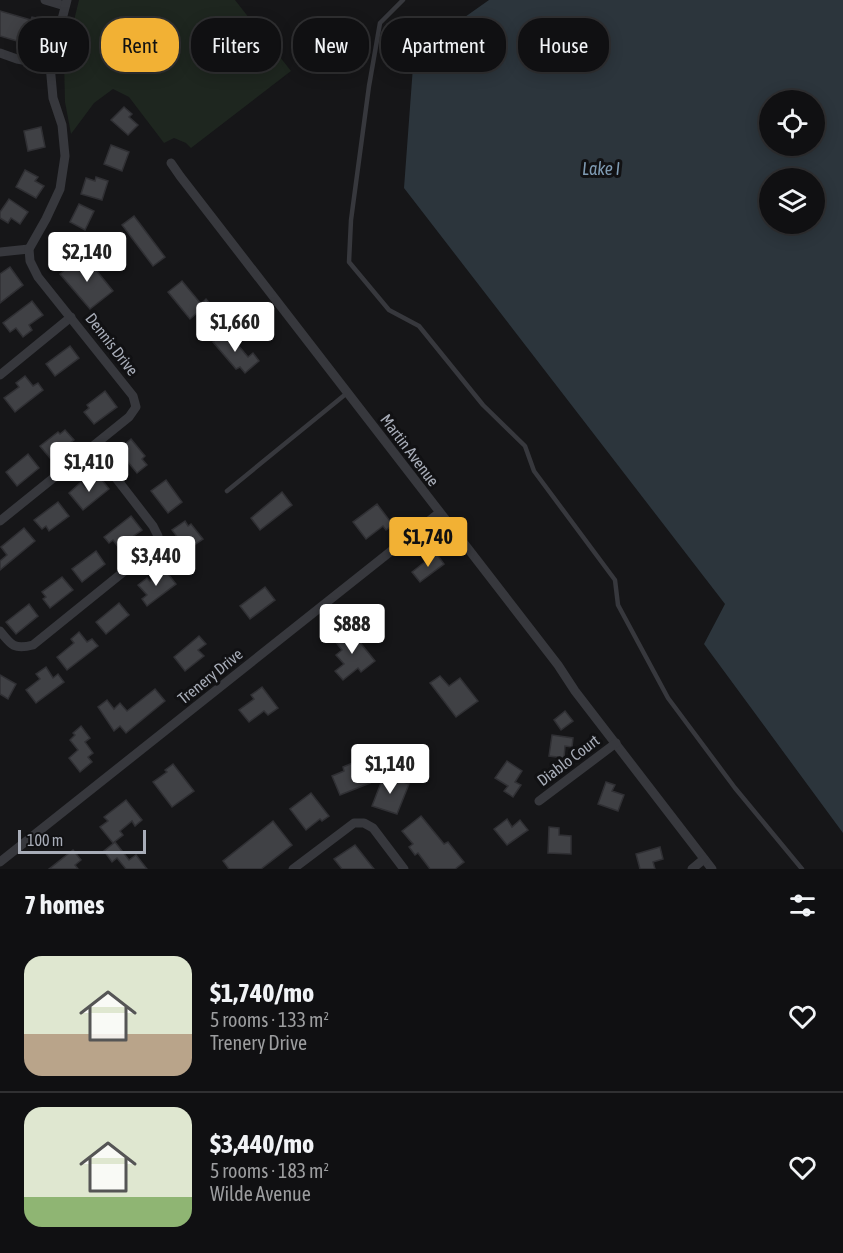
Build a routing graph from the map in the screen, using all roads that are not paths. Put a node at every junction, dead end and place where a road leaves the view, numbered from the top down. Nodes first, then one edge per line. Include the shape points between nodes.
1 (45, 0) edge
2 (404, 0) edge
3 (66, 3) edge
4 (62, 18) edge
5 (0, 53) edge
6 (18, 59) edge
7 (51, 72) edge
8 (171, 163) dead end
9 (29, 249) junction
10 (0, 252) edge
11 (72, 317) junction
12 (0, 375) edge
13 (347, 393) junction
14 (92, 447) junction
15 (227, 491) dead end
16 (439, 513) junction
17 (0, 520) edge
18 (0, 631) edge
19 (616, 743) junction
20 (539, 801) dead end
21 (704, 859) junction
22 (0, 862) edge
23 (293, 869) edge
24 (404, 869) edge
25 (692, 869) edge
26 (712, 869) edge
27 (802, 869) edge

1 - 3 street
2 - 27 lane via 380,23 351,220 349,262 389,310 419,326 483,405 525,446 534,471 615,580 618,605 668,698
3 - 4 street
5 - 6 street
7 - 9 street via 65,156 60,189
8 - 13 street, Martin Avenue
9 - 10 street
9 - 11 street, Dennis Drive via 38,278
11 - 12 street
11 - 14 street, Dennis Drive via 133,396 136,407
13 - 15 lane
13 - 16 street, Martin Avenue
14 - 17 street
14 - 18 street via 153,526 158,536 153,548 33,645 11,645
16 - 19 street, Martin Avenue
16 - 22 street, Trenery Drive
19 - 20 street, Diablo Court
19 - 21 street, Martin Avenue
21 - 25 street
21 - 26 street, Martin Avenue
23 - 24 street via 354,823 373,828

